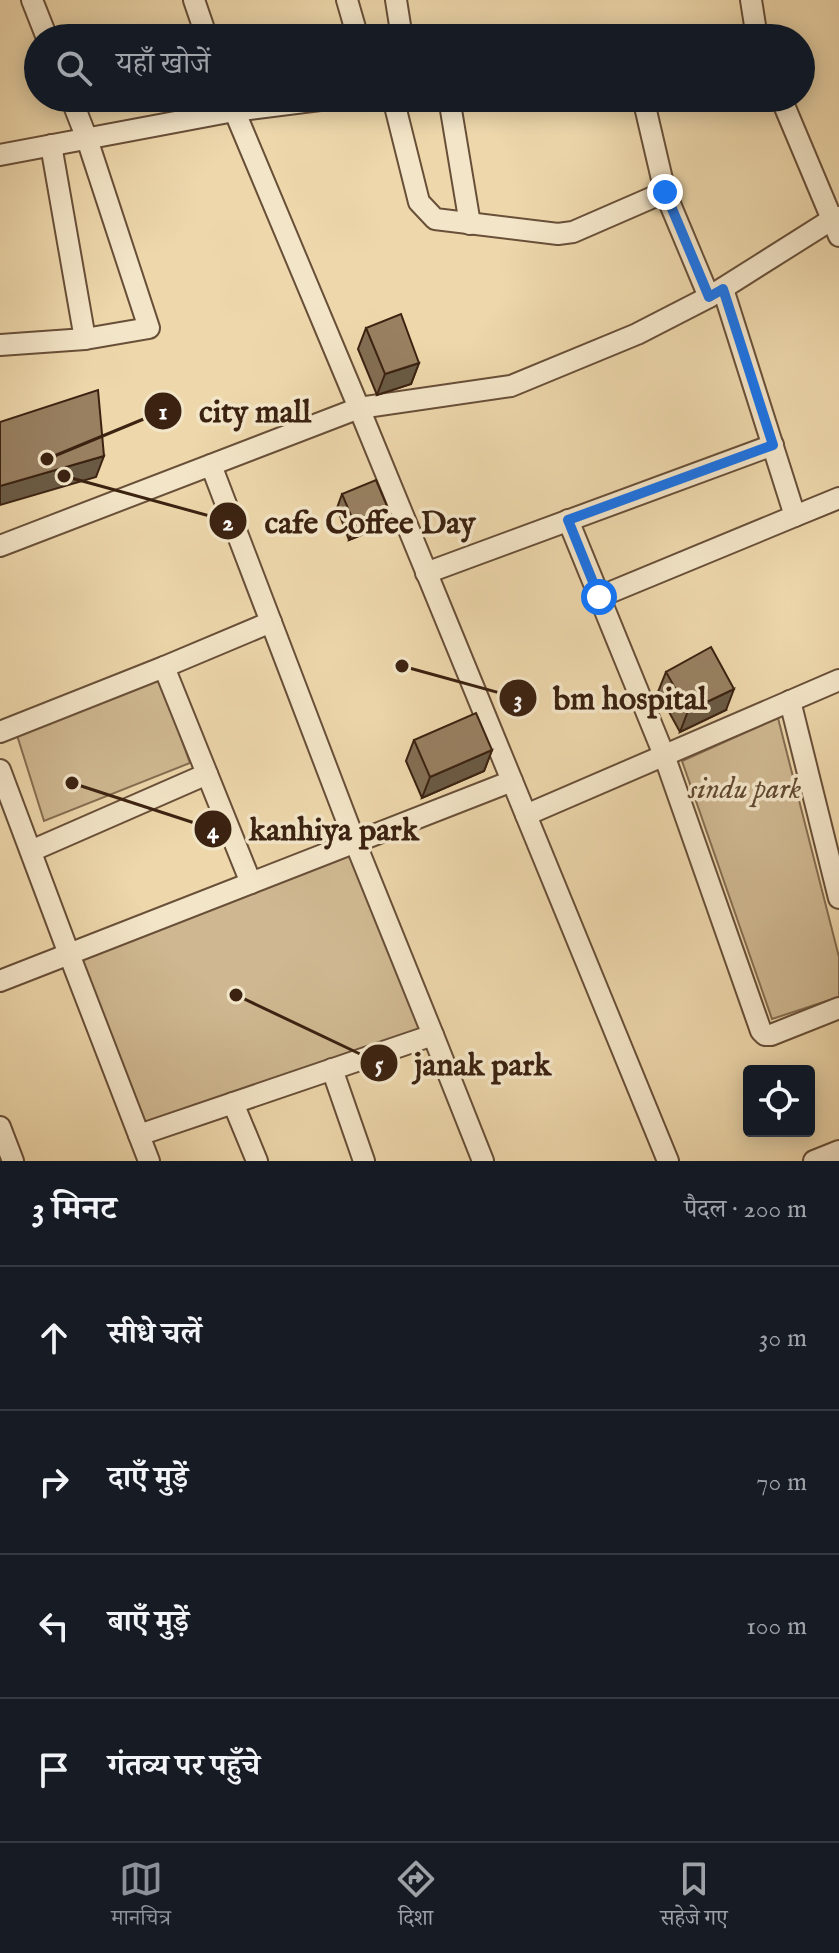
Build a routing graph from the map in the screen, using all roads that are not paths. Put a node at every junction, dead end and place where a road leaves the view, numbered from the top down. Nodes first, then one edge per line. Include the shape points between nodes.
1 (32, 0) edge
2 (194, 0) edge
3 (347, 0) edge
4 (396, 0) edge
5 (751, 0) edge
6 (41, 24) edge
7 (202, 24) edge
8 (354, 24) edge
9 (400, 24) edge
10 (755, 24) edge
11 (76, 112) edge
12 (201, 112) edge
13 (234, 112) edge
14 (396, 112) edge
15 (451, 112) edge
16 (646, 112) edge
17 (787, 112) edge
18 (87, 139) junction
19 (51, 145) junction
20 (0, 155) edge
21 (665, 192) junction
22 (470, 224) junction
23 (836, 224) edge
24 (716, 293) junction
25 (85, 339) junction
26 (0, 345) edge
27 (359, 408) junction
28 (773, 445) junction
29 (211, 465) junction
30 (839, 498) edge
31 (795, 516) junction
32 (568, 520) junction
33 (0, 546) edge
34 (426, 573) junction
35 (599, 597) junction
36 (271, 622) junction
37 (164, 667) junction
38 (839, 680) edge
39 (790, 701) junction
40 (0, 732) edge
41 (664, 755) junction
42 (0, 770) edge
43 (207, 774) junction
44 (512, 781) junction
45 (526, 815) junction
46 (355, 842) junction
47 (31, 851) junction
48 (251, 883) junction
49 (839, 898) edge
50 (69, 954) junction
51 (0, 981) edge
52 (839, 1008) edge
53 (433, 1035) junction
54 (332, 1069) junction
55 (233, 1103) junction
56 (0, 1127) edge
57 (139, 1135) junction
58 (839, 1151) edge
59 (13, 1161) edge
60 (149, 1161) edge
61 (257, 1161) edge
62 (364, 1161) edge
63 (483, 1161) edge
64 (668, 1161) edge
65 (814, 1161) edge

1 - 6 street
2 - 7 street
3 - 8 street
4 - 9 street
5 - 10 street
11 - 18 street
12 - 18 street
13 - 27 street
14 - 22 street via 419,202 435,219
15 - 22 street
16 - 21 street
17 - 23 street
18 - 19 street
18 - 25 street via 149,328
19 - 20 street
19 - 25 street
21 - 22 street via 573,232
21 - 24 street
23 - 24 street
24 - 27 street via 637,334 511,386
24 - 28 street
25 - 26 street
27 - 29 street
27 - 34 street
28 - 31 street
28 - 32 street
29 - 33 street
29 - 36 street
30 - 31 street
31 - 35 street
32 - 34 street
32 - 35 street
34 - 44 street
35 - 41 street
36 - 37 street
36 - 46 street
37 - 40 street
37 - 43 street
38 - 39 street
39 - 41 street
39 - 49 street
41 - 45 street
41 - 52 street via 761,1031 771,1035
42 - 47 street
43 - 47 street
43 - 48 street
44 - 45 street
44 - 46 street
45 - 64 street
46 - 48 street
46 - 53 street
47 - 50 street
48 - 50 street
50 - 51 street
50 - 57 street
53 - 54 street
53 - 63 street
54 - 55 street
54 - 62 street
55 - 57 street
55 - 61 street
56 - 59 street
57 - 60 street
58 - 65 street

